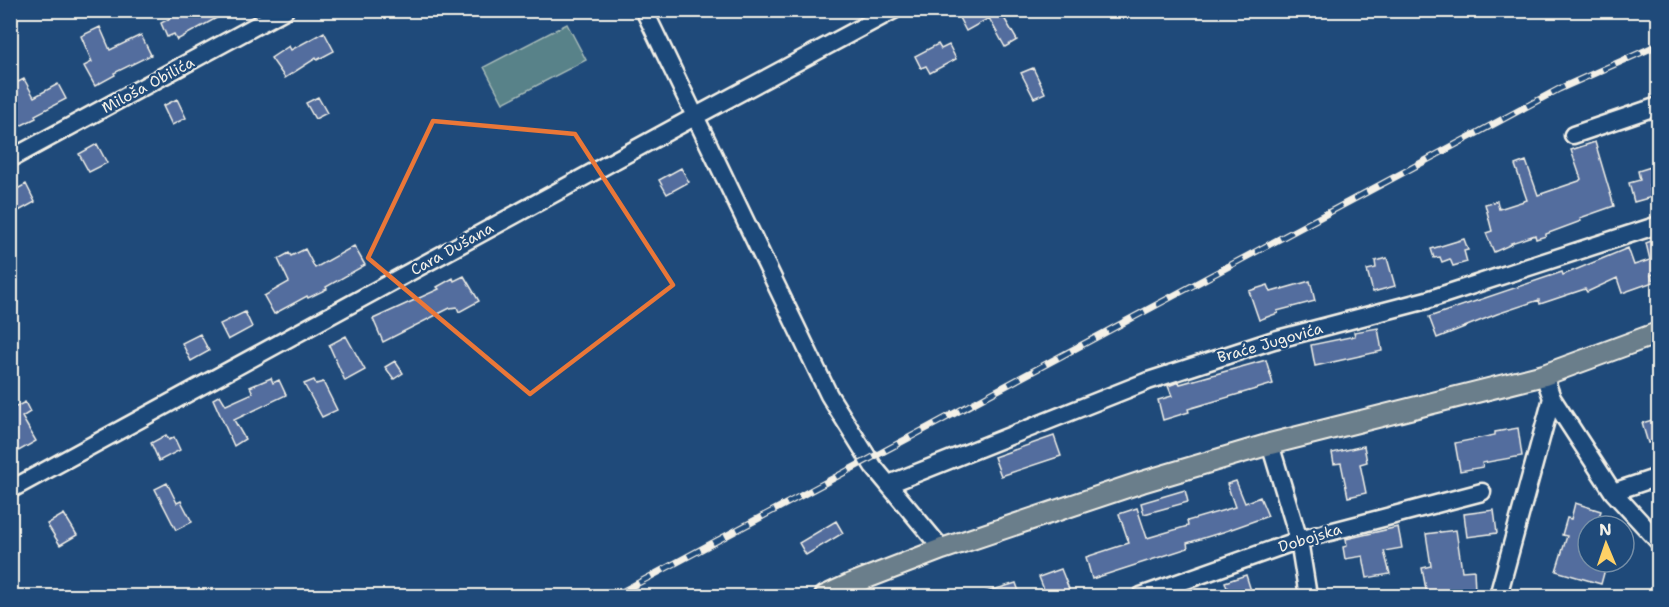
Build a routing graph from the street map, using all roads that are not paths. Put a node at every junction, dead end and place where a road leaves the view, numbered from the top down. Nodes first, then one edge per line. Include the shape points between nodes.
1 (285, 10) edge
2 (644, 10) edge
3 (894, 10) edge
4 (1659, 106) edge
5 (696, 116) junction
6 (1573, 135) dead end
7 (10, 159) edge
8 (1659, 225) edge
9 (1659, 333) edge
10 (1544, 375) junction
11 (1552, 398) junction
12 (1270, 444) junction
13 (1659, 477) edge
14 (889, 484) junction
15 (10, 490) edge
16 (1482, 492) dead end
17 (1613, 492) junction
18 (1299, 540) junction
19 (1659, 541) edge
20 (942, 549) junction
21 (825, 597) edge
22 (1141, 597) edge
23 (1308, 597) edge
24 (1498, 597) edge

1 - 7 street, Miloša Obilića
2 - 5 street
3 - 5 street, Cara Dušana
4 - 6 street
5 - 14 street via 829,395
5 - 15 street, Cara Dušana
8 - 14 street, Braće Jugovića via 1427,300 1274,340 1148,381
9 - 10 main road
10 - 11 street
10 - 12 main road
11 - 17 street
11 - 24 street
12 - 18 street
12 - 20 main road
13 - 17 street
14 - 20 street
16 - 18 street, Dobojska
17 - 19 street
18 - 22 street, Dobojska
18 - 23 street
20 - 21 main road

